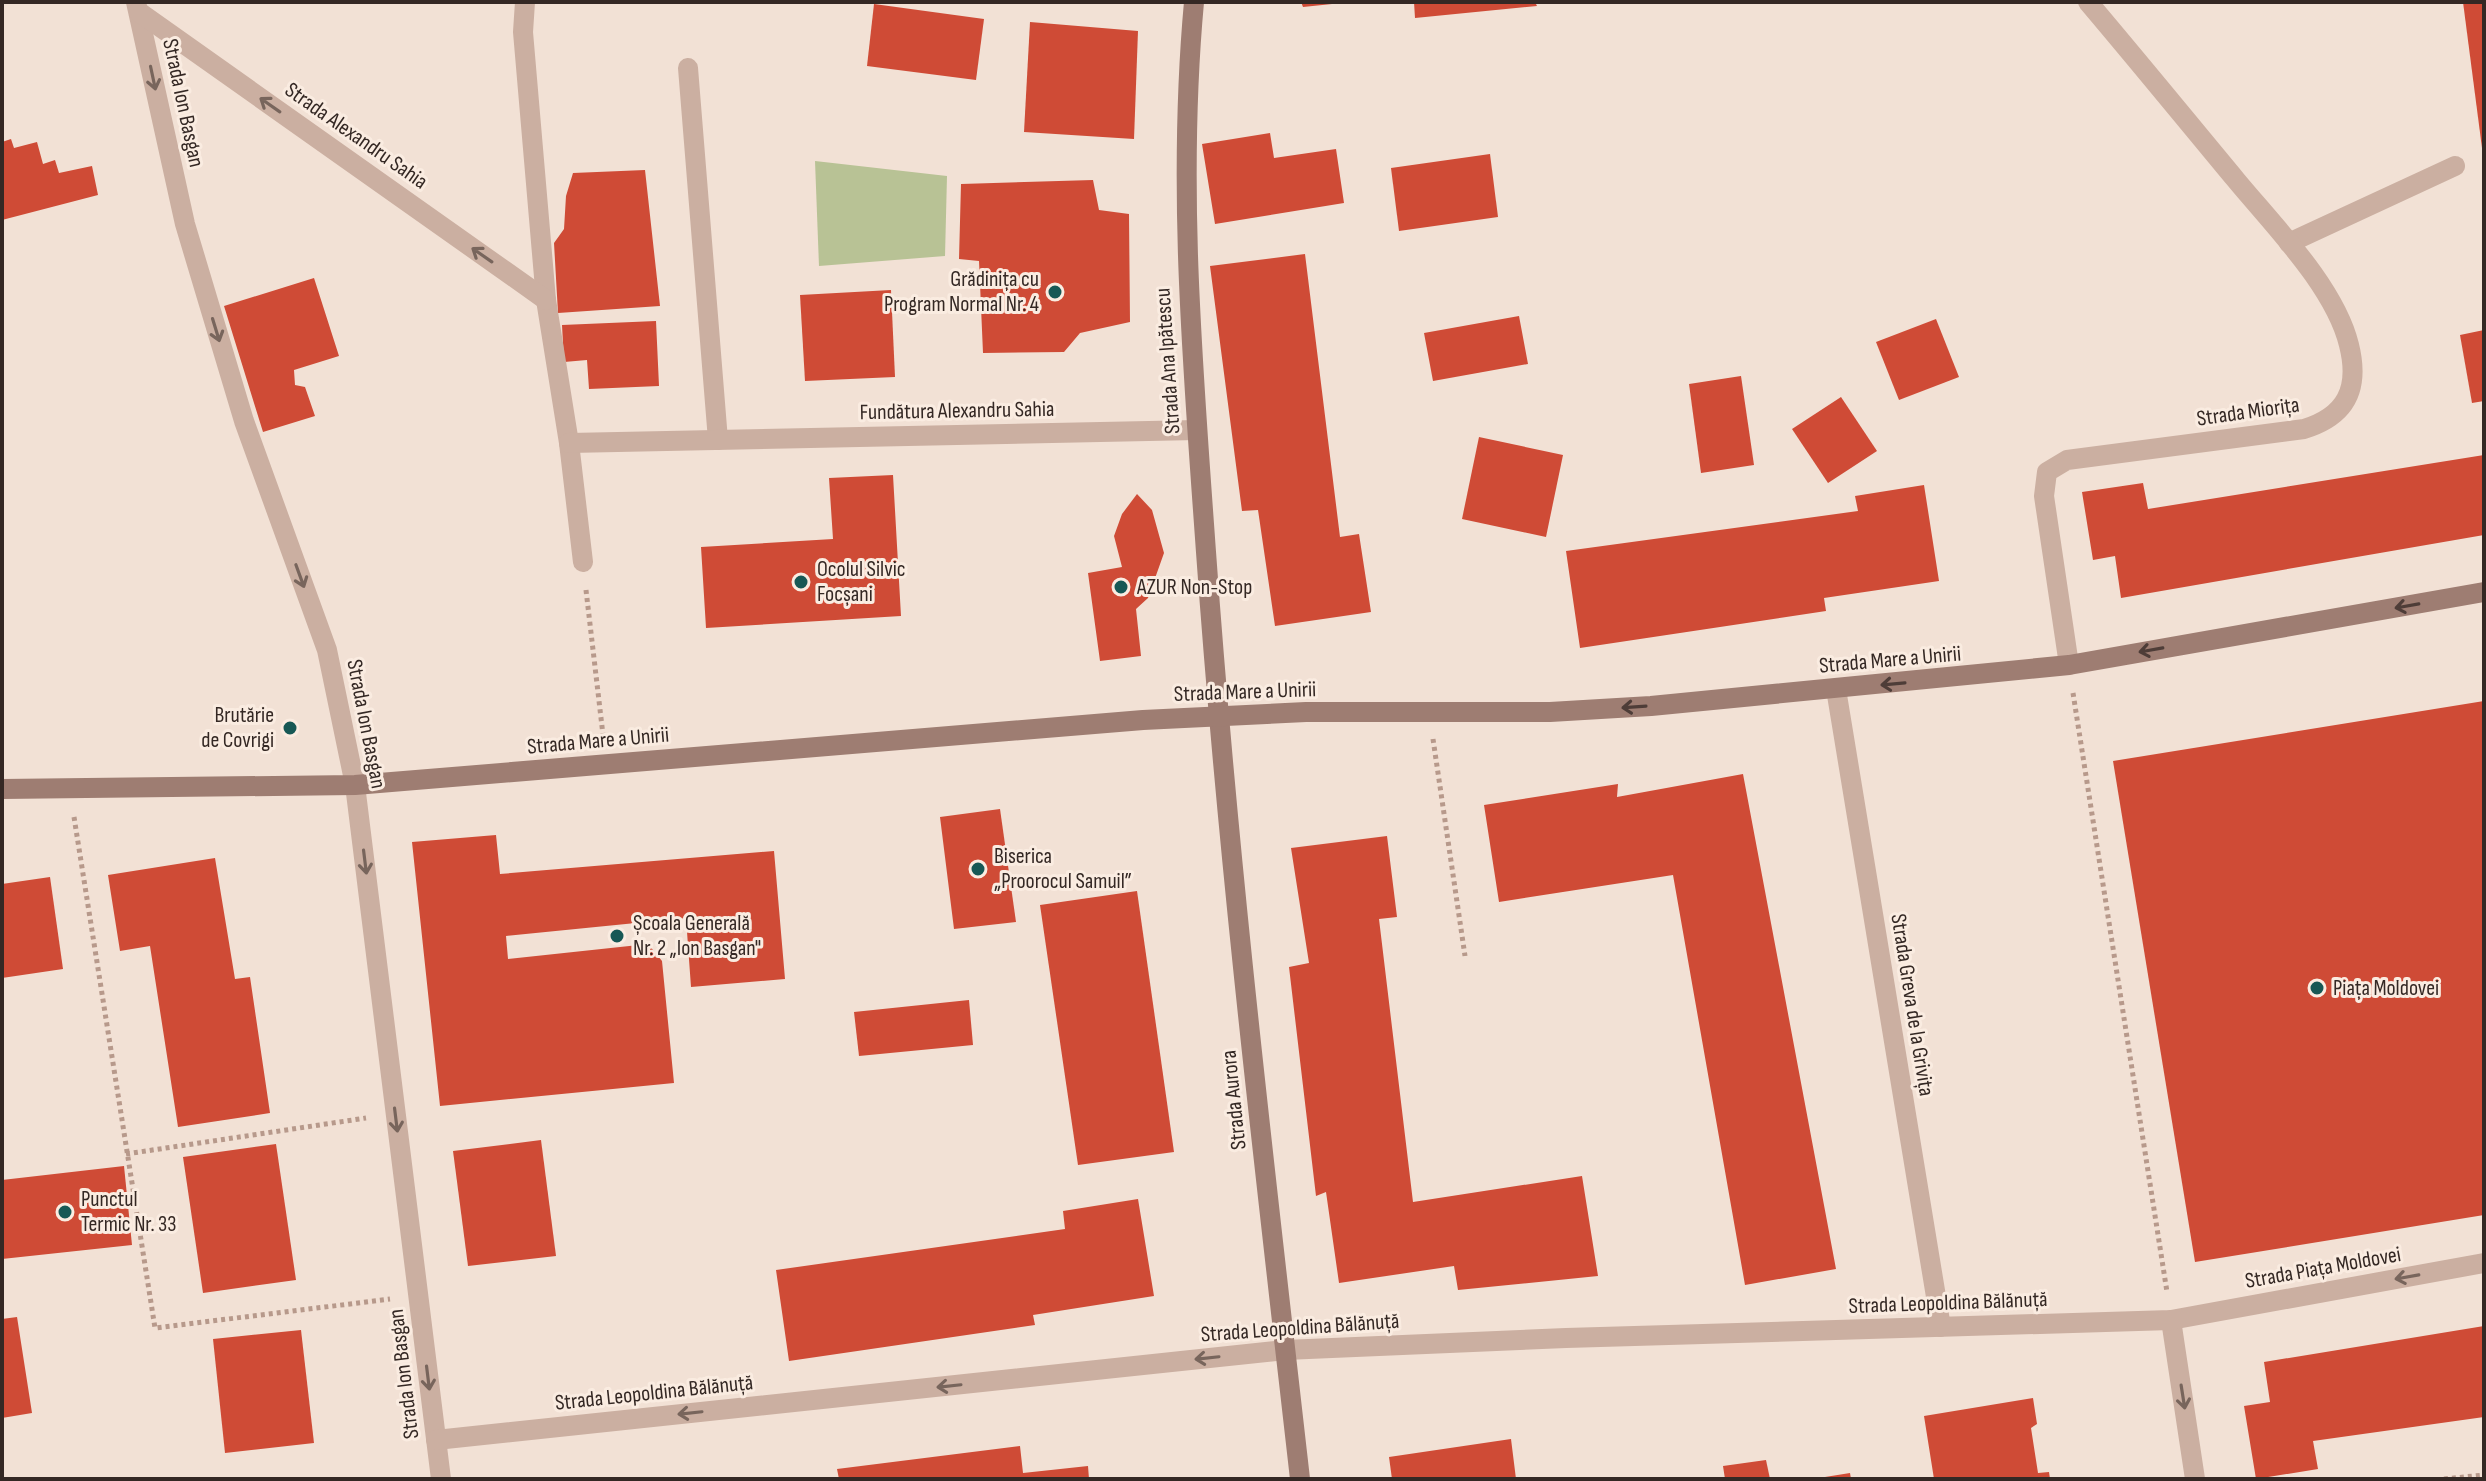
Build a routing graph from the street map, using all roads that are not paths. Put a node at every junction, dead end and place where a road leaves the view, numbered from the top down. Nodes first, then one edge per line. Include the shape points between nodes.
1 (525, 2) edge
2 (1194, 2) edge
3 (2088, 2) edge
4 (137, 7) edge
5 (688, 68) dead end
6 (2455, 166) dead end
7 (2289, 243) junction
8 (546, 300) junction
9 (1197, 430) junction
10 (718, 440) junction
11 (569, 443) junction
12 (583, 562) road end
13 (2484, 592) edge
14 (2069, 665) junction
15 (1836, 689) junction
16 (1218, 716) junction
17 (355, 785) junction
18 (2, 789) edge
19 (2484, 1263) edge
20 (2171, 1320) junction
21 (1941, 1327) junction
22 (1285, 1350) junction
23 (436, 1440) junction
24 (441, 1479) edge
25 (1300, 1479) edge
26 (2195, 1479) edge

1 - 8 street via 523,32
2 - 9 main road, Strada Ana Ipătescu via 1184,169
3 - 7 street, Strada Miorița
8 -> 4 street, Strada Alexandru Sahia
4 -> 17 street, Strada Ion Basgan via 185,224 244,421 327,650
5 - 10 street
6 - 7 street
7 - 14 street, Strada Miorița via 2338,315 2350,348 2350,394 2330,421 2304,429 2067,460 2047,472 2044,496
8 - 11 street
9 - 10 street, Fundătura Alexandru Sahia
9 - 16 main road, Strada Ana Ipătescu
10 - 11 street, Fundătura Alexandru Sahia
11 - 12 street
13 -> 14 main road, Strada Mare a Unirii
14 -> 15 main road, Strada Mare a Unirii
15 -> 16 main road, Strada Mare a Unirii via 1564,711
15 - 21 street, Strada Greva de la Grivița
16 - 17 main road, Strada Mare a Unirii
16 - 22 main road, Strada Aurora
17 - 18 main road, Strada Mare a Unirii
17 -> 23 street, Strada Ion Basgan
19 -> 20 street, Strada Piața Moldovei
20 - 21 street, Strada Leopoldina Bălănuță
20 -> 26 street
21 - 22 street, Strada Leopoldina Bălănuță
22 -> 23 street, Strada Leopoldina Bălănuță
22 - 25 main road, Strada Aurora
23 - 24 street, Strada Ion Basgan

